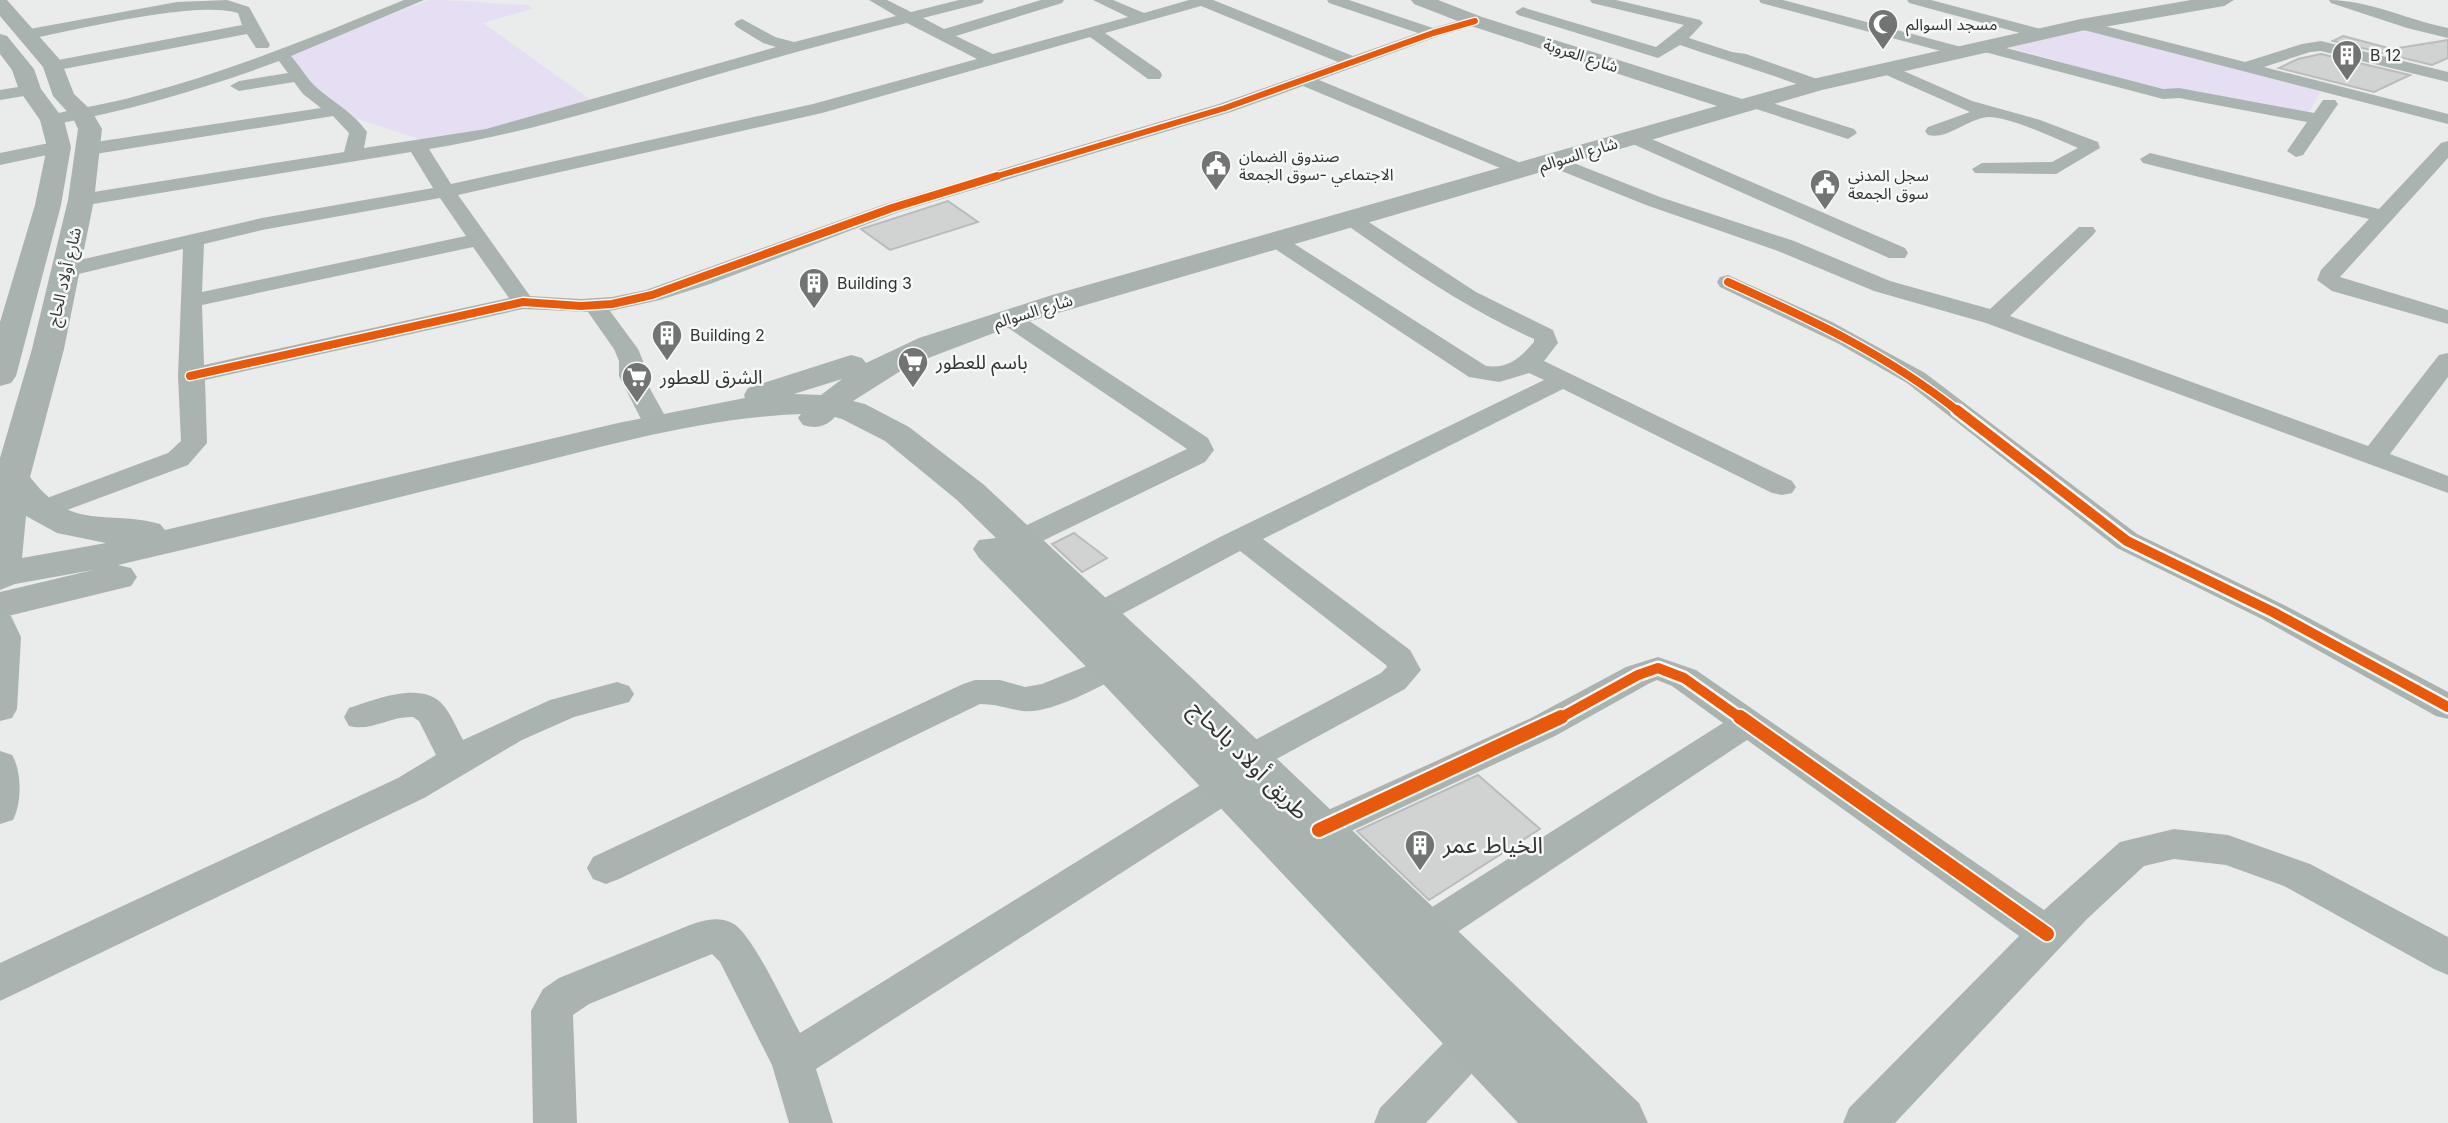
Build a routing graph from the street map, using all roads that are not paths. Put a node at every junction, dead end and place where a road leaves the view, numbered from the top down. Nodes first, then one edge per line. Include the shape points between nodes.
1 (417, 0) edge
2 (876, 0) edge
3 (977, 0) edge
4 (1057, 0) edge
5 (1100, 0) edge
6 (1334, 0) edge
7 (1421, 0) edge
8 (1597, 0) edge
9 (1766, 0) edge
10 (1914, 0) edge
11 (1978, 0) edge
12 (2224, 0) edge
13 (2336, 0) edge
14 (1204, 1) edge
15 (0, 4) edge
16 (1953, 10) junction
17 (1523, 12) dead end
18 (909, 18) junction
19 (1142, 18) junction
20 (1475, 21) junction
21 (742, 24) dead end
22 (2081, 25) junction
23 (251, 29) junction
24 (1094, 33) junction
25 (1433, 33) junction
26 (2448, 33) edge
27 (2042, 34) junction
28 (942, 35) junction
29 (1680, 40) junction
30 (8, 44) edge
31 (794, 47) junction
32 (1973, 49) junction
33 (1658, 53) junction
34 (277, 57) junction
35 (993, 61) junction
36 (1353, 62) junction
37 (53, 66) junction
38 (1619, 67) junction
39 (2247, 67) junction
40 (1890, 70) junction
41 (1154, 75) dead end
42 (297, 76) junction
43 (2448, 77) edge
44 (1304, 80) junction
45 (1817, 85) junction
46 (2339, 89) junction
47 (30, 90) junction
48 (0, 95) edge
49 (152, 99) junction
50 (1749, 105) junction
51 (334, 111) junction
52 (1988, 111) junction
53 (83, 115) junction
54 (2319, 119) junction
55 (2448, 119) edge
56 (52, 120) junction
57 (1934, 131) dead end
58 (1848, 133) dead end
59 (1633, 137) junction
60 (2448, 146) edge
61 (59, 147) junction
62 (418, 147) junction
63 (89, 149) junction
64 (2296, 151) dead end
65 (353, 154) junction
66 (0, 159) edge
67 (2150, 159) dead end
68 (1556, 162) junction
69 (1982, 169) dead end
70 (1524, 171) junction
71 (443, 192) junction
72 (82, 200) junction
73 (2384, 217) junction
74 (1351, 219) junction
75 (2086, 231) dead end
76 (480, 239) junction
77 (194, 240) junction
78 (1274, 241) junction
79 (1897, 253) dead end
80 (66, 270) junction
81 (1728, 282) dead end
82 (190, 301) junction
83 (523, 302) junction
84 (594, 305) junction
85 (2448, 317) edge
86 (1009, 318) junction
87 (1994, 318) junction
88 (939, 340) junction
89 (4, 347) edge
90 (2448, 360) edge
91 (888, 363) junction
92 (1529, 363) junction
93 (851, 365) junction
94 (0, 376) edge
95 (190, 376) junction
96 (1565, 379) junction
97 (804, 415) junction
98 (672, 422) junction
99 (897, 434) junction
100 (2374, 457) junction
101 (12, 478) junction
102 (2448, 485) edge
103 (1782, 487) dead end
104 (41, 510) junction
105 (247, 524) junction
106 (993, 526) junction
107 (1243, 538) junction
108 (0, 582) edge
109 (1098, 614) junction
110 (0, 624) edge
111 (1111, 667) junction
112 (617, 694) dead end
113 (2448, 707) edge
114 (0, 709) edge
115 (361, 717) dead end
116 (1748, 723) junction
117 (456, 759) junction
118 (0, 764) edge
119 (1238, 773) junction
120 (0, 798) edge
121 (0, 810) edge
122 (1319, 830) junction
123 (606, 868) dead end
124 (1424, 933) junction
125 (2048, 934) junction
126 (2448, 957) edge
127 (0, 983) edge
128 (1474, 1041) junction
129 (792, 1061) junction
130 (555, 1123) edge
131 (811, 1123) edge
132 (1396, 1123) edge
133 (1557, 1123) edge
134 (1619, 1123) edge
135 (1865, 1123) edge

1 - 34 street
2 - 18 street
3 - 18 street
4 - 28 street
5 - 19 street
6 - 25 street
7 - 20 main road, شارع العروبة
8 - 29 street via 1695,23
9 - 32 street
10 - 16 street
11 - 16 street
12 - 22 main road, شارع السوالم
13 - 26 street
14 - 19 street
14 - 36 street
15 - 30 main road, شارع أولاد الحاج
16 - 27 street
17 - 33 street
18 - 28 street
18 - 31 street
19 - 24 street
20 - 25 street
20 - 38 main road, شارع العروبة
21 - 31 street via 769,40
22 - 27 main road, شارع السوالم
22 - 39 street
23 - 30 street via 244,10 213,4 177,7
23 - 34 street
23 - 37 street
24 - 35 street
24 - 41 street
25 - 36 street
27 - 32 main road, شارع السوالم
28 - 35 street
29 - 33 street
29 - 45 street
30 - 37 main road, شارع أولاد الحاج
30 - 47 main road, شارع أولاد الحاج
31 - 62 street via 528,125
32 - 40 main road, شارع السوالم
32 - 54 street via 2163,94 2179,93
33 - 38 street
34 - 42 street
34 - 49 street
35 - 71 street via 816,109
36 - 44 street
37 - 53 main road, شارع أولاد الحاج via 64,96
38 - 50 main road, شارع العروبة
39 - 43 street via 2321,46
39 - 46 street
40 - 45 main road, شارع السوالم
40 - 52 street via 1966,106
42 - 49 street
42 - 51 street
44 - 70 street
44 - 84 street via 892,208 652,295
45 - 50 main road, شارع السوالم
46 - 54 street
46 - 55 street
47 - 48 street
47 - 56 main road, شارع أولاد الحاج
49 - 53 street
50 - 58 street
50 - 59 main road, شارع السوالم
51 - 63 street
51 - 65 street via 358,132
52 - 57 street
52 - 69 street via 2086,142 2091,148 2056,168
53 - 56 street
53 - 63 main road, شارع أولاد الحاج via 90,129
54 - 64 street
56 - 61 main road, شارع أولاد الحاج
59 - 68 main road, شارع السوالم
59 - 79 street
60 - 73 street
61 - 66 street
61 - 89 main road, شارع أولاد الحاج via 45,216
62 - 65 street
62 - 71 street
63 - 72 main road, شارع أولاد الحاج
65 - 72 street
67 - 73 street
68 - 70 main road, شارع السوالم
68 - 87 street via 1891,289
70 - 74 main road, شارع السوالم
71 - 76 street
71 - 77 street
72 - 80 main road, شارع أولاد الحاج
73 - 85 street via 2329,280
74 - 78 main road, شارع السوالم
74 - 92 street via 1481,306 1545,335 1546,343
75 - 87 street
76 - 82 street
76 - 83 street
77 - 80 street
77 - 82 street
78 - 86 main road, شارع السوالم
78 - 92 street via 1478,372 1505,375
80 - 101 main road, شارع أولاد الحاج
81 - 113 street via 1837,331 1894,364 2127,541 2273,612
82 - 95 street
83 - 84 street
83 - 95 street
84 - 98 street via 626,349 631,376
86 - 88 main road, شارع السوالم
86 - 106 street via 1199,443 1202,450
87 - 100 street
88 - 91 main road
88 - 93 main road
89 - 94 main road, شارع أولاد الحاج
90 - 100 street
91 - 97 main road
91 - 99 main road via 883,389 886,411
92 - 96 street
93 - 97 main road
93 - 98 main road
95 - 104 street via 194,443 189,451
96 - 103 street
96 - 107 street
97 - 98 main road via 737,408
97 - 99 main road via 853,411
97 - 106 main road via 874,446
97 - 108 main road via 617,448 205,556
98 - 105 main road
99 - 106 main road via 970,492
100 - 102 street
101 - 104 main road via 25,499
101 - 108 main road, شارع أولاد الحاج
104 - 105 main road via 72,526 111,532
105 - 108 main road
106 - 109 main road, طريق أولاد بالحاج
106 - 111 main road, طريق أولاد بالحاج
107 - 109 street
107 - 119 street via 1399,658 1405,670
109 - 119 main road, طريق أولاد بالحاج
110 - 114 street via 5,637
111 - 119 main road, طريق أولاد بالحاج
111 - 123 street via 1048,695 1025,699 975,692
112 - 117 street via 556,710
115 - 117 street via 413,704 425,707
116 - 122 street via 1684,678 1658,668 1543,727
116 - 124 street
116 - 125 street
117 - 127 street via 411,788
118 - 120 street
119 - 122 main road, طريق أولاد بالحاج
119 - 128 main road, طريق أولاد بالحاج
119 - 129 street
120 - 121 street
122 - 124 main road, طريق أولاد بالحاج
124 - 134 main road, طريق أولاد بالحاج
125 - 126 street via 2133,853 2174,844 2228,850 2297,875
125 - 135 street
128 - 132 street
128 - 133 main road, طريق أولاد بالحاج
129 - 130 street via 730,944 722,936 704,937 574,991 558,1002 551,1019
129 - 131 street

